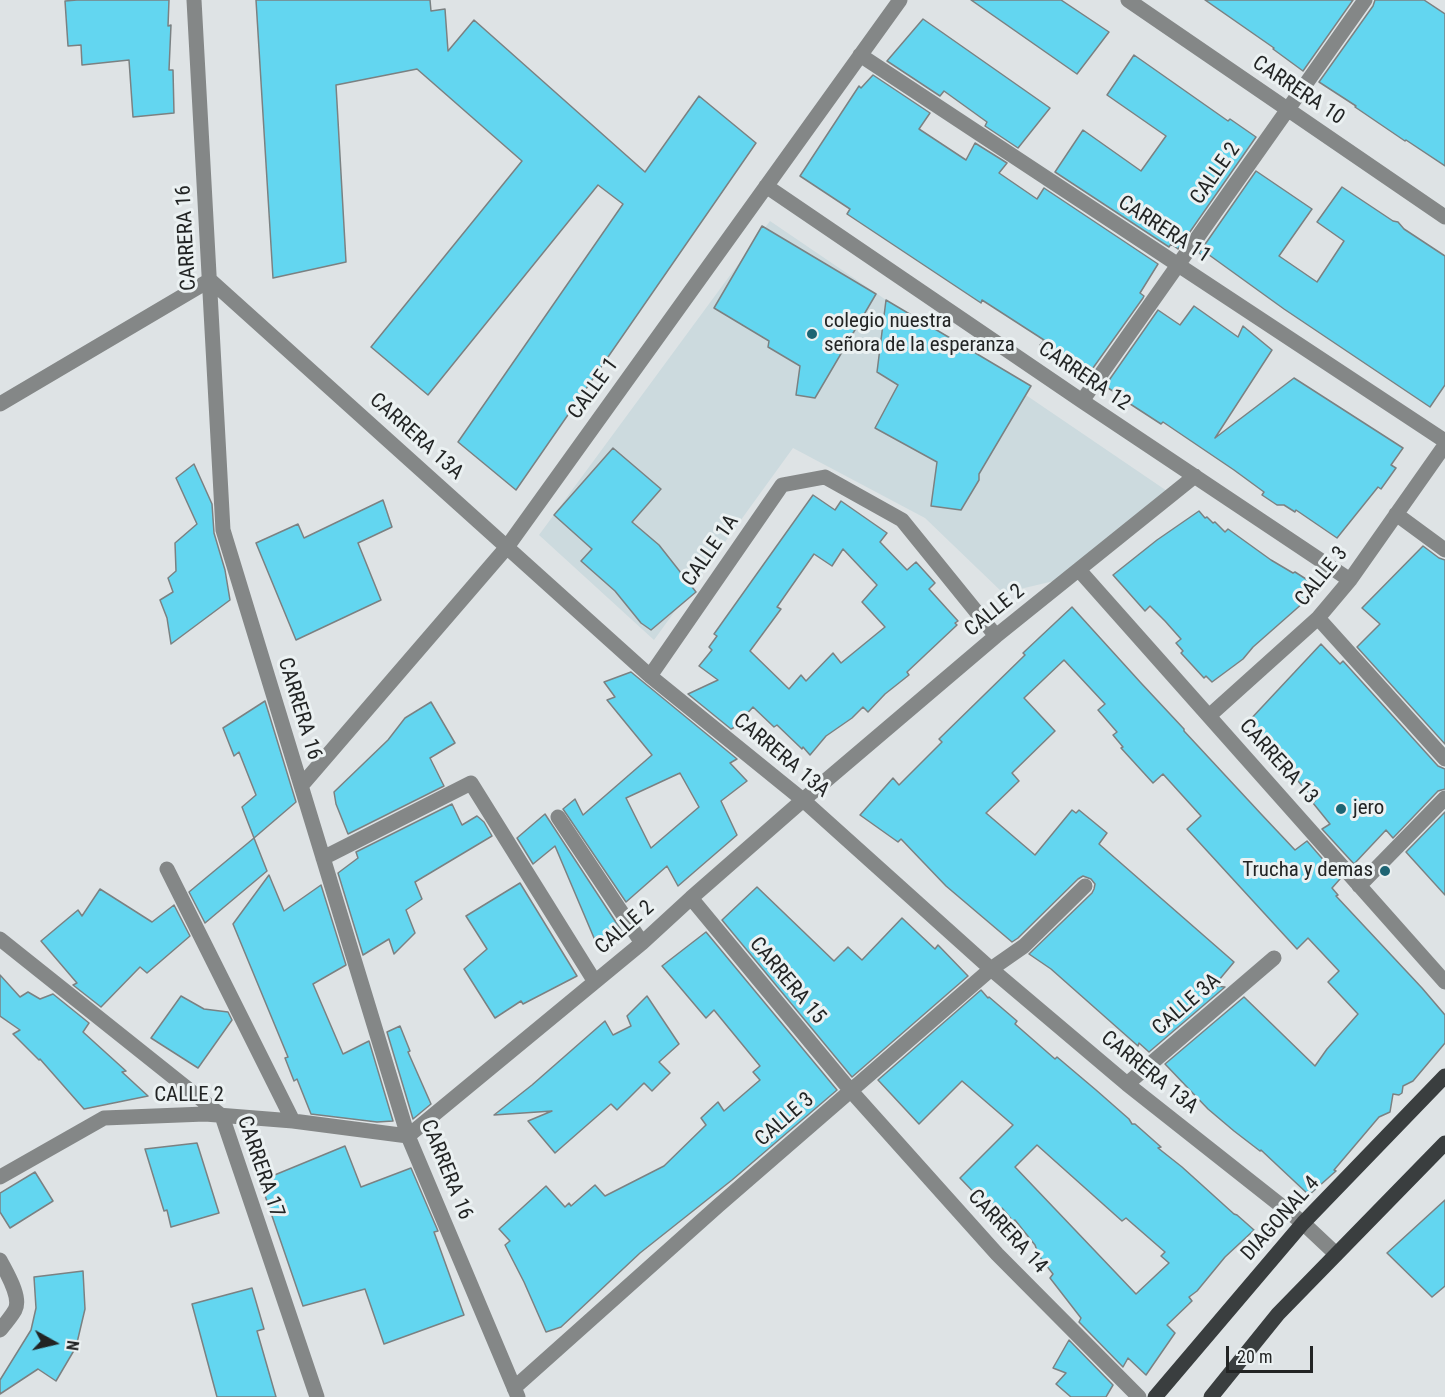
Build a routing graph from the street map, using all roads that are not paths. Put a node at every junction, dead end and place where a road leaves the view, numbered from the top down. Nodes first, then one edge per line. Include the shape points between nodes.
1 (194, 0) edge
2 (900, 0) edge
3 (1128, 0) edge
4 (1365, 0) edge
5 (860, 55) junction
6 (1287, 110) junction
7 (766, 186) junction
8 (1445, 217) edge
9 (1178, 265) junction
10 (210, 280) junction
11 (1082, 401) junction
12 (0, 404) edge
13 (1445, 443) edge
14 (1195, 476) junction
15 (1396, 514) junction
16 (507, 547) junction
17 (1445, 550) edge
18 (1079, 570) junction
19 (1350, 580) junction
20 (1318, 618) junction
21 (996, 636) junction
22 (650, 676) junction
23 (1209, 716) junction
24 (1445, 759) edge
25 (301, 786) junction
26 (1445, 798) edge
27 (803, 800) junction
28 (558, 817) dead end
29 (323, 858) junction
30 (167, 869) dead end
31 (1085, 886) dead end
32 (1359, 886) junction
33 (691, 898) junction
34 (0, 939) edge
35 (642, 943) junction
36 (1274, 958) dead end
37 (992, 969) junction
38 (595, 982) junction
39 (1445, 982) edge
40 (1445, 1076) edge
41 (1127, 1084) junction
42 (851, 1091) junction
43 (222, 1116) junction
44 (293, 1121) junction
45 (408, 1136) junction
46 (1445, 1143) edge
47 (0, 1177) edge
48 (1303, 1223) junction
49 (1336, 1254) junction
50 (0, 1260) edge
51 (0, 1330) edge
52 (516, 1392) edge
53 (317, 1397) edge
54 (1139, 1397) edge
55 (1155, 1397) edge
56 (1211, 1397) edge

1 - 10 street, CARRERA 16
2 - 5 street, CALLE 1
3 - 6 street, CARRERA 10
4 - 6 street, CALLE 2
5 - 7 street, CALLE 1
5 - 9 street, CARRERA 11
6 - 8 street, CARRERA 10
6 - 9 street, CALLE 2
7 - 11 street, CARRERA 12
7 - 16 street, CALLE 1
9 - 11 street, CALLE 2
9 - 13 street, CARRERA 11
10 - 12 street
10 - 16 street, CARRERA 13A
10 - 25 street, CARRERA 16 via 223,530
11 - 14 street, CARRERA 12
13 - 15 street, CALLE 3
14 - 18 street, CALLE 2
14 - 19 street, CARRERA 12
15 - 17 street
15 - 19 street, CALLE 3
16 - 22 street, CARRERA 13A
16 - 25 street, CALLE 1
18 - 21 street, CALLE 2
18 - 23 street, CARRERA 13
19 - 20 street, CALLE 3
20 - 23 street, CALLE 3
20 - 24 street
21 - 22 street, CALLE 1A via 902,520 825,477 782,486
21 - 27 street, CALLE 2
22 - 27 street, CARRERA 13A
23 - 32 street, CARRERA 13
25 - 29 street, CARRERA 16
26 - 32 street
27 - 33 street, CALLE 2
27 - 37 street, CARRERA 13A
28 - 35 street
29 - 38 street via 471,783
29 - 45 street, CARRERA 16
30 - 44 street
31 - 37 street, CALLE 3 via 1024,946
32 - 39 street, CARRERA 13
33 - 35 street, CALLE 2
33 - 42 street, CARRERA 15
34 - 43 street, CARRERA 17
35 - 38 street, CALLE 2
36 - 41 street, CALLE 3A
37 - 41 street, CARRERA 13A
37 - 42 street, CALLE 3
38 - 45 street, CALLE 2
40 - 48 main road, DIAGONAL 4
41 - 48 street, CARRERA 13A
42 - 52 street, CALLE 3 via 719,1205
42 - 54 street, CARRERA 14 via 997,1254
43 - 44 street, CALLE 2
43 - 47 street, CALLE 2 via 104,1118
43 - 53 street, CARRERA 17
44 - 45 street, CALLE 2
45 - 52 street, CARRERA 16
46 - 49 main road
48 - 49 street, CARRERA 13A
48 - 55 main road, DIAGONAL 4
49 - 56 main road via 1278,1314
50 - 51 street via 17,1299 16,1309

